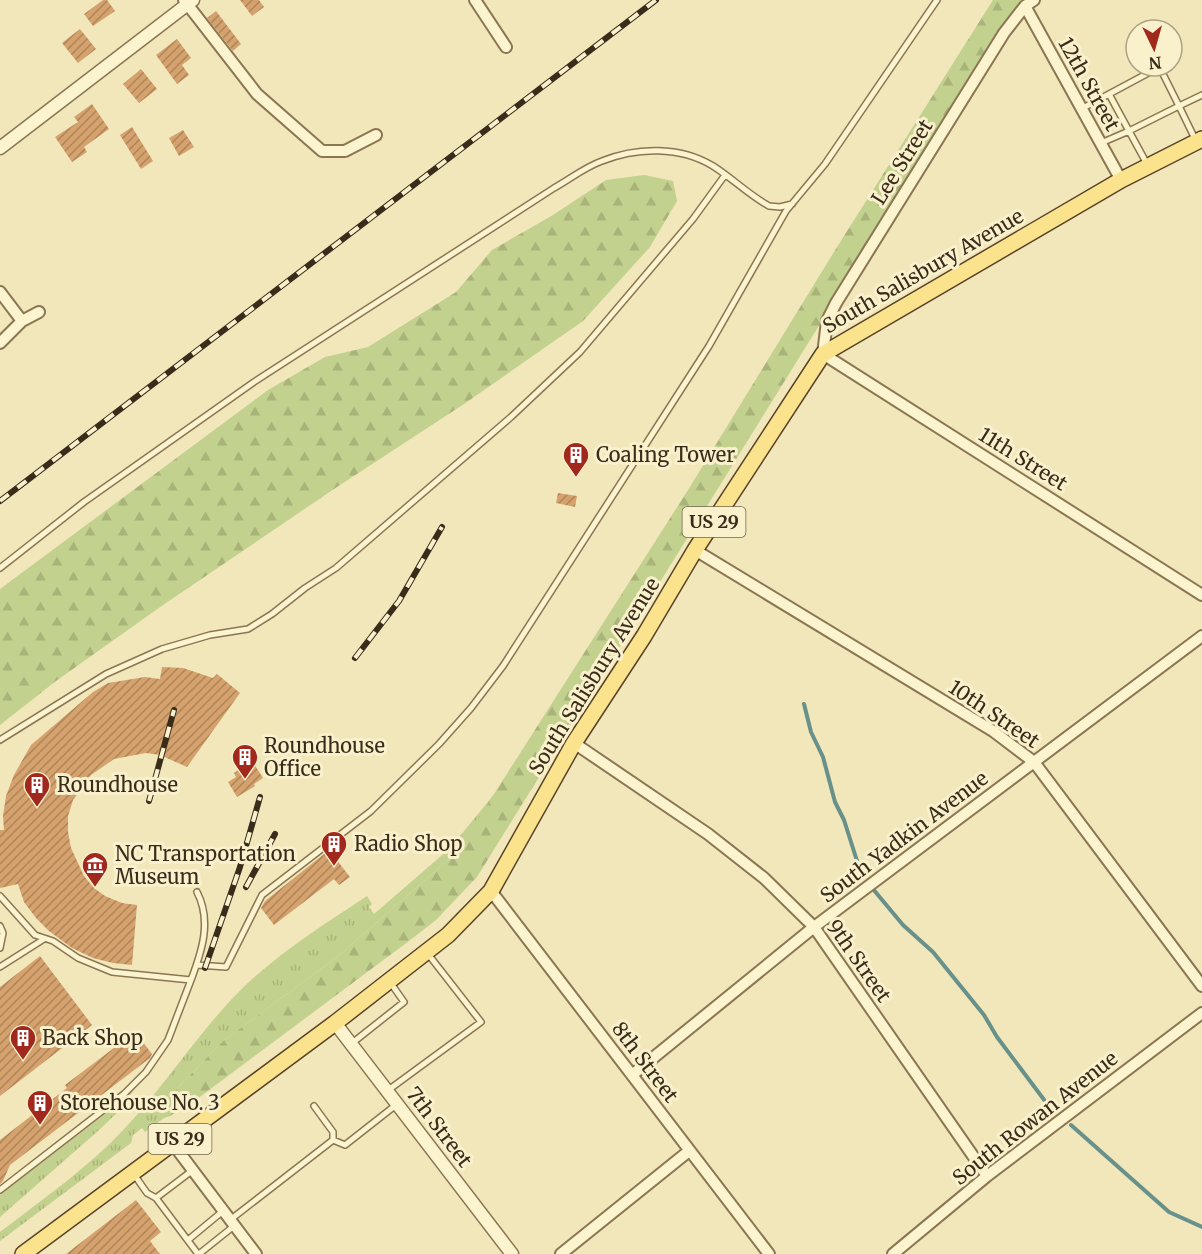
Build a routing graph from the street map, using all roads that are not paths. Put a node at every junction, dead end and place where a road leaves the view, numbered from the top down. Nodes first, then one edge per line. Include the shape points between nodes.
1 (475, 0) edge
2 (937, 0) edge
3 (188, 2) edge
4 (1030, 3) edge
5 (506, 47) dead end
6 (1109, 94) junction
7 (1202, 95) edge
8 (1179, 106) junction
9 (1083, 108) junction
10 (1129, 131) junction
11 (376, 135) dead end
12 (1199, 140) edge
13 (1101, 143) junction
14 (0, 148) edge
15 (1148, 166) junction
16 (725, 175) junction
17 (1121, 180) junction
18 (792, 204) junction
19 (0, 292) edge
20 (39, 312) dead end
21 (22, 321) junction
22 (0, 342) edge
23 (823, 354) junction
24 (695, 550) junction
25 (0, 568) edge
26 (1202, 595) edge
27 (1202, 636) edge
28 (0, 740) edge
29 (574, 743) junction
30 (1034, 762) junction
31 (491, 891) junction
32 (197, 892) dead end
33 (0, 896) edge
34 (0, 926) edge
35 (814, 927) junction
36 (44, 939) junction
37 (0, 948) edge
38 (426, 952) junction
39 (197, 965) junction
40 (0, 967) edge
41 (191, 980) junction
42 (389, 981) junction
43 (1202, 986) edge
44 (1202, 1012) edge
45 (335, 1023) junction
46 (351, 1044) junction
47 (633, 1074) junction
48 (387, 1091) junction
49 (397, 1104) junction
50 (314, 1106) dead end
51 (333, 1140) junction
52 (173, 1144) junction
53 (689, 1152) junction
54 (193, 1170) junction
55 (133, 1173) junction
56 (987, 1176) junction
57 (0, 1190) edge
58 (156, 1198) junction
59 (229, 1219) junction
60 (188, 1240) junction
61 (23, 1254) edge
62 (199, 1254) edge
63 (256, 1254) edge
64 (512, 1254) edge
65 (561, 1254) edge
66 (769, 1254) edge
67 (893, 1254) edge

1 - 5 street
2 - 18 lane via 825,164
3 - 11 street via 257,94 322,151 345,151
3 - 14 street
4 - 9 street, 12th Street
4 - 23 street, Lee Street via 1004,33 836,303 827,321
6 - 8 lane via 1161,70
6 - 9 lane
6 - 10 lane
7 - 8 lane
8 - 10 lane
8 - 12 lane
9 - 13 street, 12th Street
10 - 13 lane
10 - 15 lane
12 - 15 main road, South Salisbury Avenue / US 29
13 - 17 street, 12th Street
15 - 17 main road, South Salisbury Avenue / US 29
16 - 18 lane via 769,206
16 - 25 lane via 712,165 670,152 623,153 600,161 254,382 84,502
16 - 28 lane via 693,219 580,352 336,568 248,629 172,646 115,670
17 - 23 main road, South Salisbury Avenue / US 29
18 - 39 lane via 709,346 503,666 471,708 371,811 262,895 226,968
19 - 21 street
20 - 21 street
21 - 22 street
23 - 24 main road, South Salisbury Avenue / US 29
23 - 26 street, 11th Street
24 - 29 main road, South Salisbury Avenue / US 29
24 - 30 street, 10th Street via 993,731
27 - 30 street, South Yadkin Avenue
29 - 31 main road, South Salisbury Avenue / US 29
29 - 35 street, 9th Street via 708,834 764,878
30 - 35 street, South Yadkin Avenue
30 - 43 street, 10th Street
31 - 38 main road, South Salisbury Avenue / US 29
31 - 47 street, 8th Street
32 - 39 lane via 205,916
33 - 36 lane via 26,926
34 - 37 lane
35 - 47 street, South Yadkin Avenue
35 - 56 street, 9th Street
36 - 40 lane
36 - 41 lane via 112,972
38 - 42 main road, South Salisbury Avenue / US 29
38 - 48 lane via 481,1022
39 - 41 lane
41 - 57 lane via 168,1040 146,1072 124,1094
42 - 45 main road, South Salisbury Avenue / US 29
42 - 46 lane via 404,1002
44 - 56 street, South Rowan Avenue
45 - 46 street, 7th Street
45 - 52 main road, South Salisbury Avenue / US 29
46 - 48 street, 7th Street
47 - 53 street, 8th Street
48 - 49 street, 7th Street
49 - 51 lane via 345,1145
49 - 64 street, 7th Street
50 - 51 lane via 333,1132
51 - 59 lane
52 - 54 street
52 - 55 main road, South Salisbury Avenue / US 29
53 - 65 street
53 - 66 street, 8th Street
54 - 58 lane
54 - 59 street
55 - 58 lane via 147,1193
55 - 61 main road, South Salisbury Avenue / US 29
56 - 67 street, South Rowan Avenue
58 - 60 lane
59 - 60 lane
59 - 62 lane
59 - 63 street
60 - 62 lane

